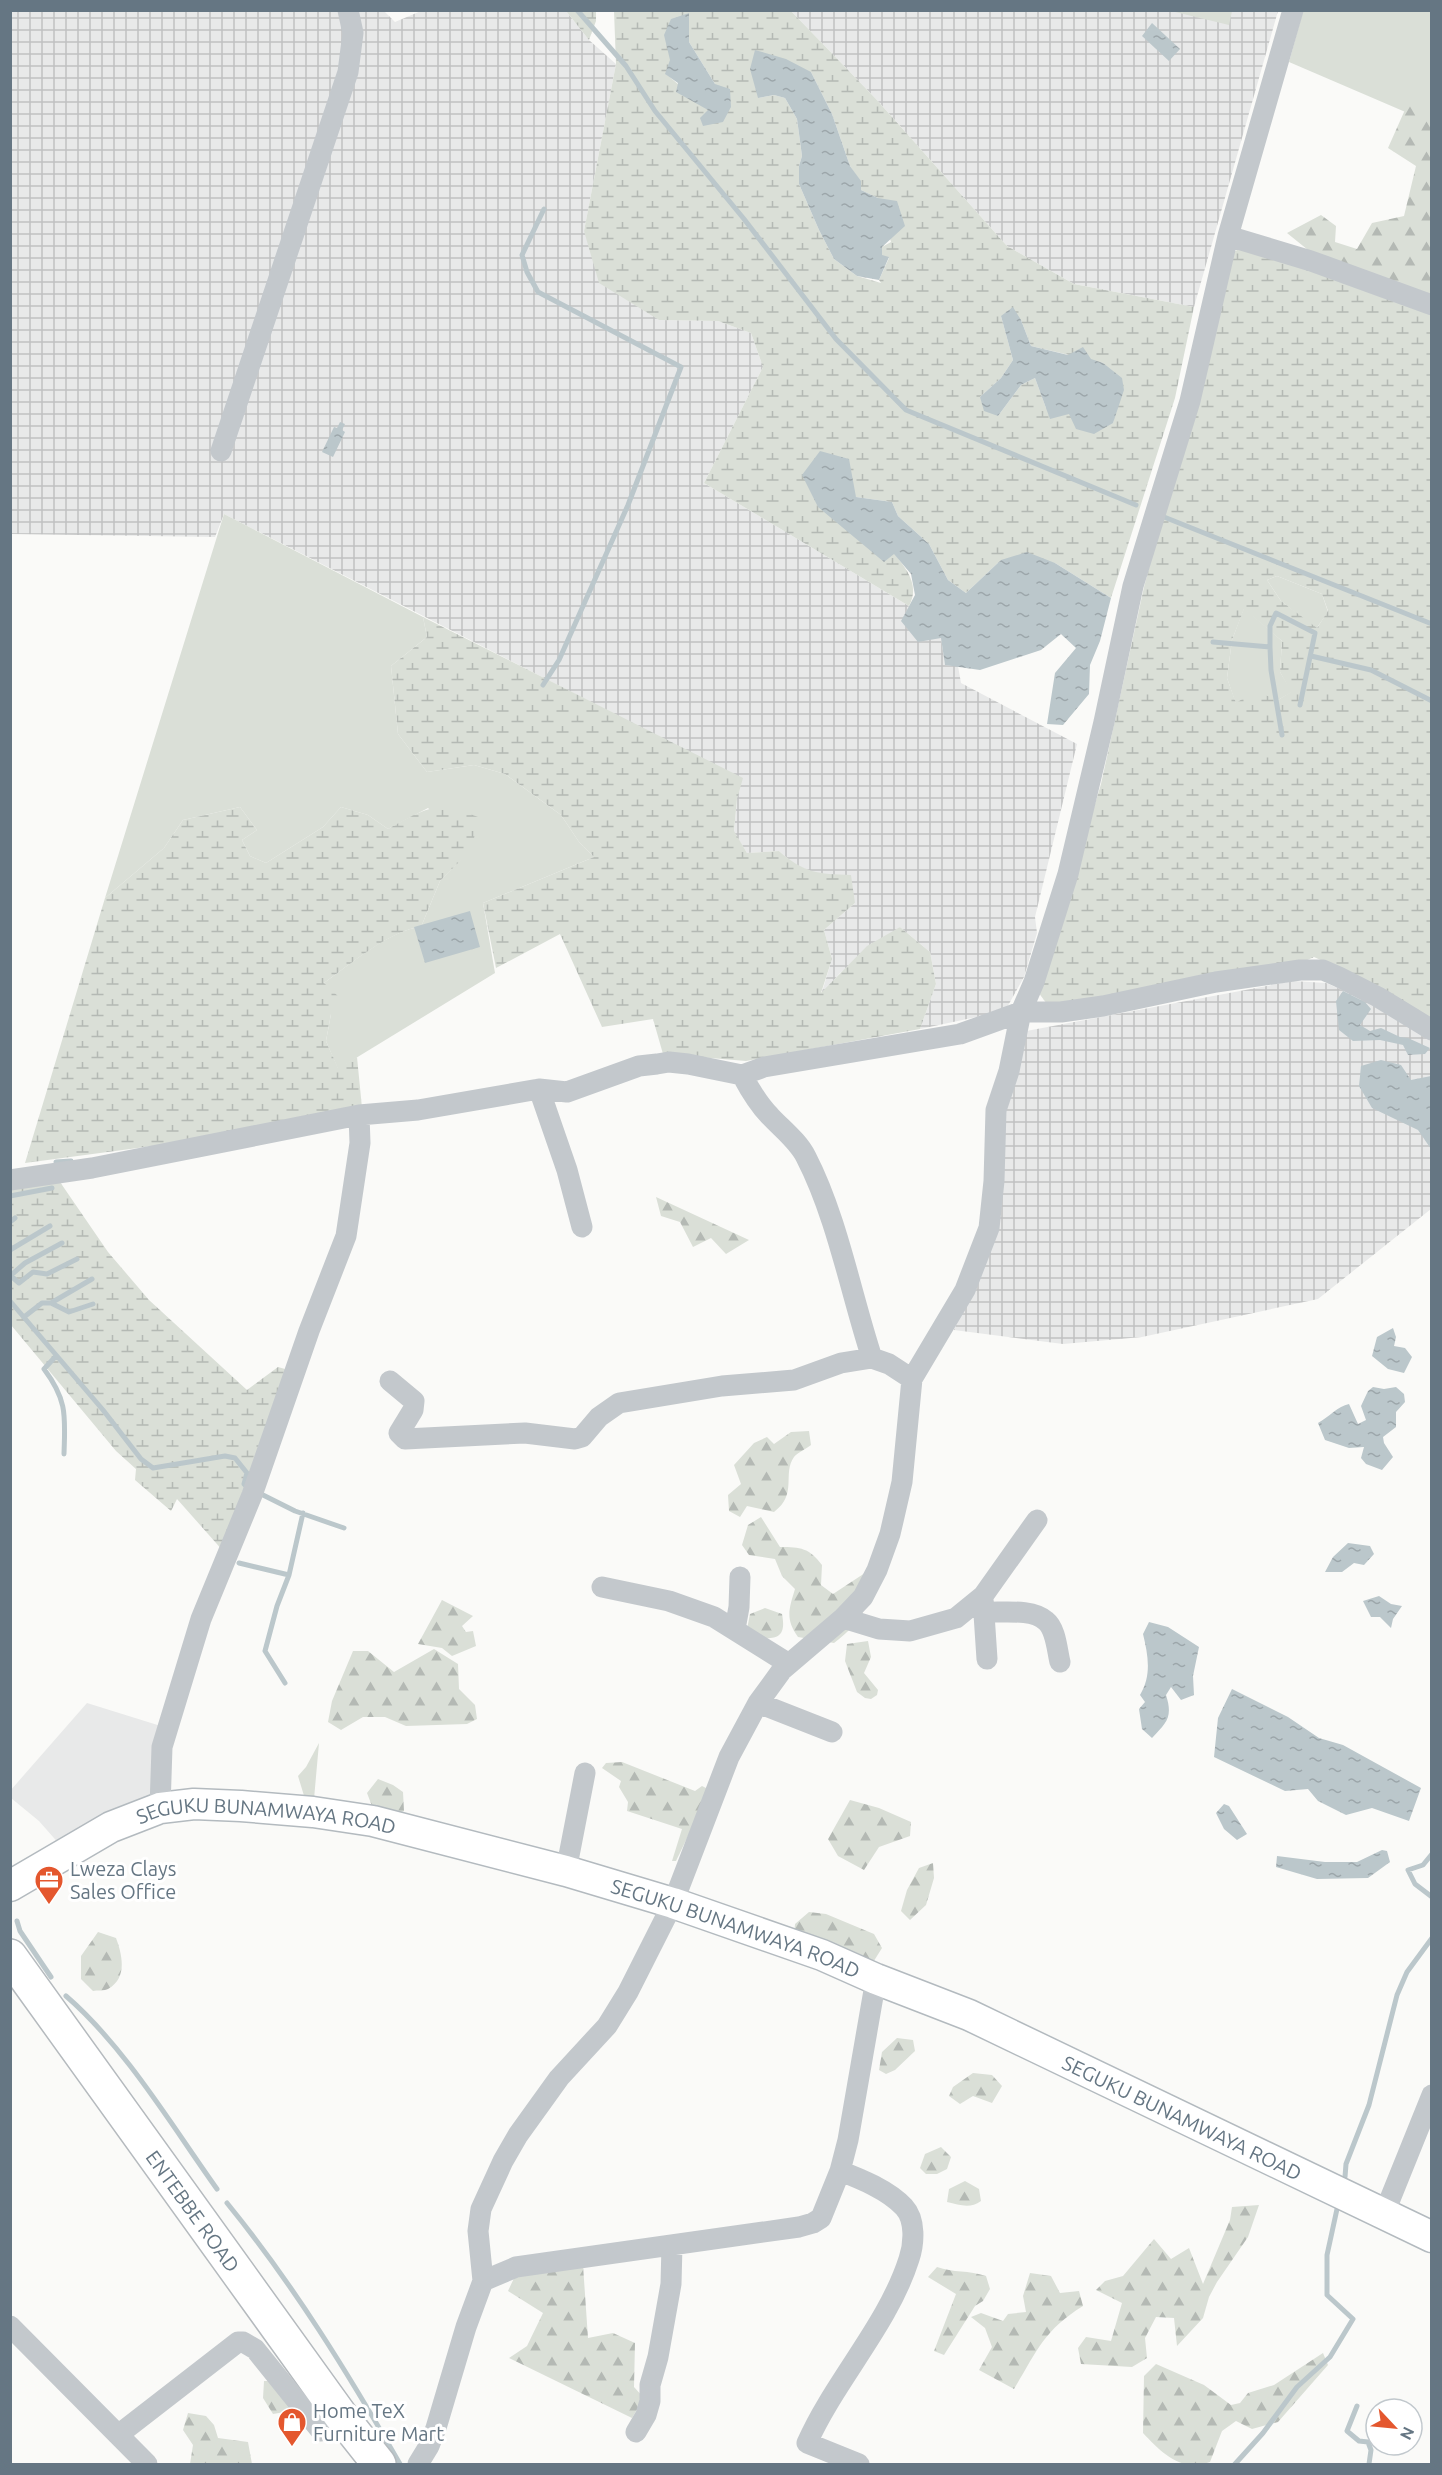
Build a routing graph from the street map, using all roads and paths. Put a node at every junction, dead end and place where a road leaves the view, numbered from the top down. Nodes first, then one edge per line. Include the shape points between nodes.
1 (348, 10) edge
2 (1293, 10) edge
3 (1228, 236) junction
4 (1431, 305) edge
5 (222, 451) dead end
6 (1021, 1012) junction
7 (1431, 1030) edge
8 (742, 1075) junction
9 (539, 1089) junction
10 (359, 1115) junction
11 (10, 1180) edge
12 (582, 1227) dead end
13 (872, 1358) junction
14 (912, 1379) junction
15 (390, 1381) dead end
16 (1037, 1520) dead end
17 (740, 1577) dead end
18 (602, 1587) dead end
19 (983, 1604) junction
20 (843, 1618) junction
21 (735, 1629) junction
22 (987, 1659) dead end
23 (1060, 1662) dead end
24 (789, 1664) junction
25 (758, 1703) junction
26 (832, 1732) dead end
27 (585, 1773) dead end
28 (160, 1808) junction
29 (566, 1871) junction
30 (10, 1886) edge
31 (673, 1903) junction
32 (10, 1956) edge
33 (876, 1979) junction
34 (1431, 2095) edge
35 (840, 2171) junction
36 (1384, 2214) junction
37 (1431, 2237) edge
38 (672, 2245) junction
39 (483, 2281) junction
40 (10, 2326) edge
41 (340, 2416) junction
42 (636, 2432) dead end
43 (118, 2435) junction
44 (147, 2464) edge
45 (379, 2464) edge
46 (418, 2464) edge
47 (859, 2464) edge

1 - 5 street via 352,33 348,72
2 - 3 street
3 - 4 street via 1311,261
3 - 6 street via 1190,401 1133,586 1068,874
6 - 7 street via 1061,1012 1216,982 1323,970 1378,997
6 - 8 street via 960,1034 764,1066
6 - 14 street via 1010,1071 996,1110 989,1228 965,1290
8 - 9 street via 669,1062 639,1066 567,1092
8 - 13 street via 757,1101 800,1147 812,1168
9 - 10 street via 418,1110
9 - 12 street
10 - 11 street via 92,1168
10 - 28 street via 360,1143 346,1236 252,1495 195,1638 162,1748
13 - 14 street
13 - 15 street via 841,1363 794,1380 722,1386 619,1403 575,1439 525,1433 405,1439 399,1433 414,1401
14 - 20 street via 902,1482 890,1534 873,1579
16 - 19 street
17 - 21 street
18 - 21 street via 669,1601
19 - 20 street via 956,1618 910,1631 879,1629
19 - 22 street
19 - 23 street via 1047,1621
20 - 24 street
21 - 24 street
24 - 25 street
25 - 26 street
25 - 31 street via 729,1756
27 - 29 street
28 - 29 main road, SEGUKU BUNAMWAYA ROAD via 194,1804 241,1806 373,1821
28 - 30 main road, SEGUKU BUNAMWAYA ROAD via 111,1827
29 - 31 main road, SEGUKU BUNAMWAYA ROAD
31 - 33 main road, SEGUKU BUNAMWAYA ROAD via 822,1954
31 - 39 street via 611,2020 559,2078 503,2161 481,2209 478,2230
32 - 41 main road, ENTEBBE ROAD
33 - 35 street
33 - 36 main road, SEGUKU BUNAMWAYA ROAD via 969,2015
34 - 36 street
35 - 38 street via 828,2206 813,2223
35 - 47 street via 870,2183 904,2207 913,2238 900,2283 818,2418 807,2443
36 - 37 main road, SEGUKU BUNAMWAYA ROAD
38 - 39 street via 516,2266
38 - 42 street via 672,2284 650,2401
39 - 46 street via 436,2428
40 - 43 street
41 - 43 street via 321,2431 255,2349 238,2342
41 - 45 main road, ENTEBBE ROAD
43 - 44 street

